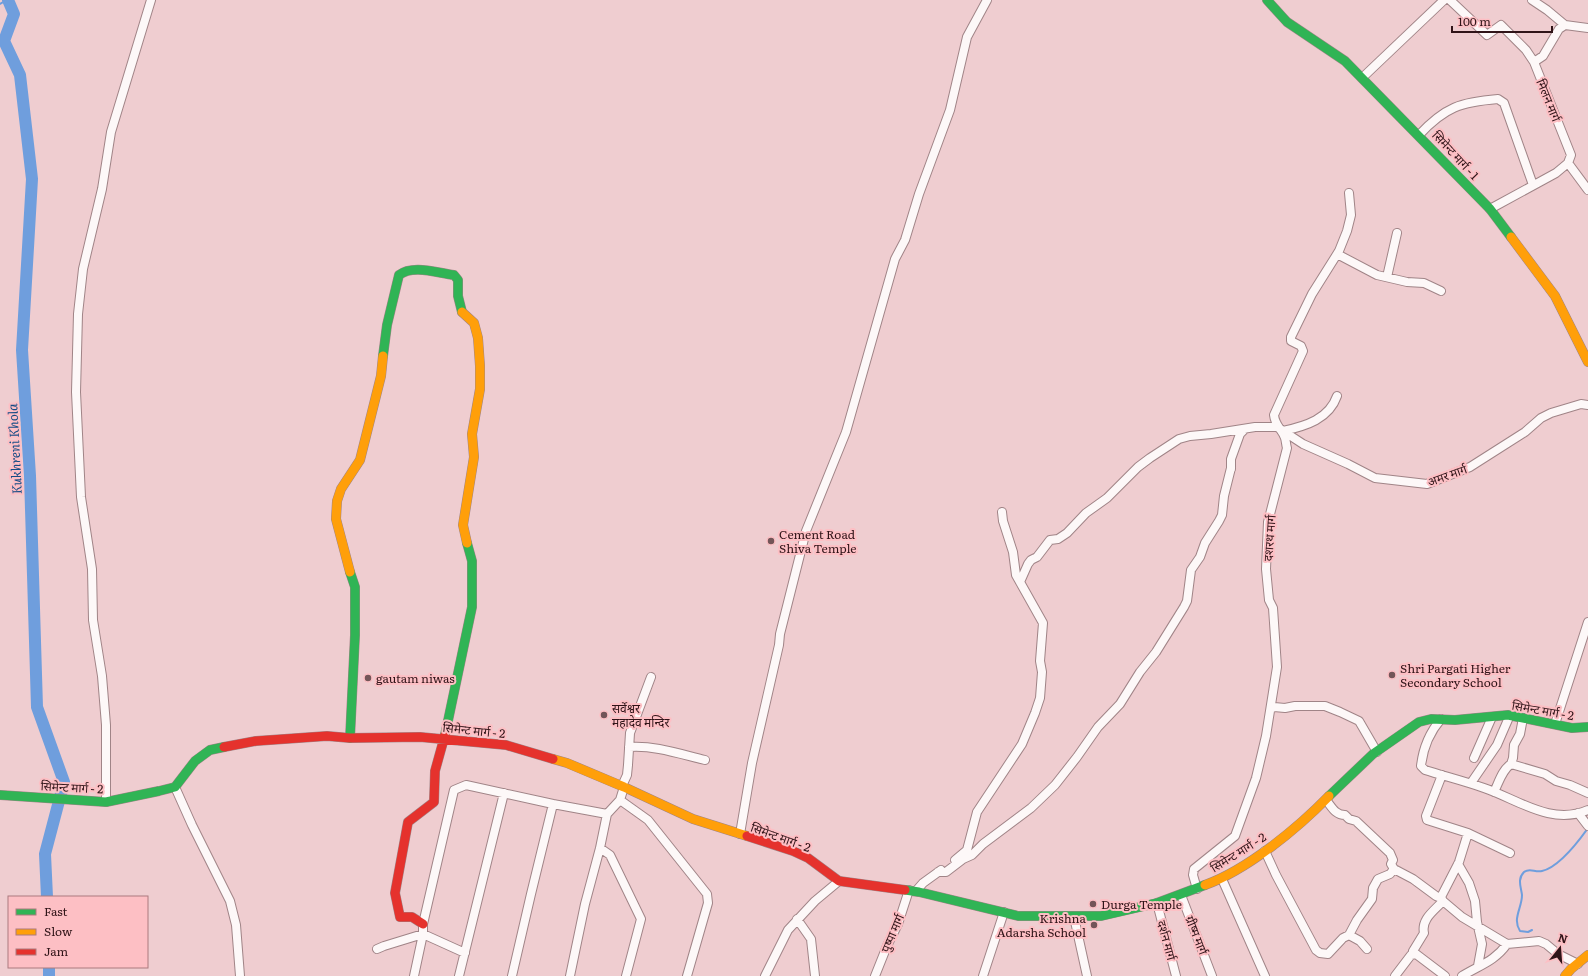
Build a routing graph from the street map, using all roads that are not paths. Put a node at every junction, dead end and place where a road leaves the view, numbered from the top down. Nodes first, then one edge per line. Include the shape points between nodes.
1 (151, 0) edge
2 (987, 0) edge
3 (1267, 0) edge
4 (1444, 0) edge
5 (1450, 0) edge
6 (1532, 0) edge
7 (1565, 25) junction
8 (1588, 28) edge
9 (1534, 62) junction
10 (1362, 78) junction
11 (1419, 135) junction
12 (1568, 163) junction
13 (1534, 185) junction
14 (1588, 190) edge
15 (1349, 193) dead end
16 (1490, 209) junction
17 (1397, 233) dead end
18 (1337, 254) junction
19 (1388, 277) junction
20 (1441, 291) dead end
21 (1588, 362) edge
22 (1337, 396) dead end
23 (1588, 405) edge
24 (1280, 429) junction
25 (1244, 430) junction
26 (1002, 512) dead end
27 (1020, 582) junction
28 (1588, 622) edge
29 (1580, 647) junction
30 (1588, 651) edge
31 (651, 677) dead end
32 (1271, 709) junction
33 (1510, 715) junction
34 (1492, 717) junction
35 (1523, 718) junction
36 (1441, 719) junction
37 (1555, 724) junction
38 (1588, 727) edge
39 (350, 738) junction
40 (444, 739) junction
41 (629, 747) junction
42 (1377, 752) junction
43 (1474, 758) dead end
44 (705, 760) dead end
45 (1511, 764) junction
46 (1442, 776) junction
47 (1471, 783) junction
48 (175, 786) junction
49 (623, 786) junction
50 (1494, 792) junction
51 (504, 793) junction
52 (1588, 793) edge
53 (0, 794) edge
54 (620, 800) junction
55 (1326, 800) junction
56 (106, 802) junction
57 (554, 804) junction
58 (1588, 810) edge
59 (1578, 813) junction
60 (607, 814) junction
61 (1587, 825) edge
62 (1468, 833) junction
63 (740, 834) junction
64 (600, 848) junction
65 (1265, 851) junction
66 (1510, 854) dead end
67 (1458, 864) junction
68 (1394, 869) junction
69 (938, 872) junction
70 (1222, 879) junction
71 (839, 881) junction
72 (1197, 889) junction
73 (912, 891) junction
74 (1181, 895) junction
75 (1442, 900) junction
76 (1157, 903) junction
77 (1004, 912) junction
78 (1074, 917) junction
79 (797, 920) junction
80 (1478, 926) junction
81 (423, 929) junction
82 (1350, 935) junction
83 (1507, 944) junction
84 (377, 949) dead end
85 (1367, 949) dead end
86 (465, 953) junction
87 (1415, 954) junction
88 (1588, 955) edge
89 (1578, 964) junction
90 (1478, 966) junction
91 (240, 976) edge
92 (414, 976) edge
93 (459, 976) edge
94 (512, 976) edge
95 (570, 976) edge
96 (626, 976) edge
97 (687, 976) edge
98 (766, 976) edge
99 (815, 976) edge
100 (875, 976) edge
101 (983, 976) edge
102 (1087, 976) edge
103 (1176, 976) edge
104 (1212, 976) edge
105 (1265, 976) edge
106 (1395, 976) edge
107 (1445, 976) edge
108 (1462, 976) edge
109 (1566, 976) edge

1 - 56 street via 110,132 102,189 83,269 78,314 76,392 81,497 92,569 93,620 102,676 106,725
2 - 63 street via 967,37 950,110 905,240 895,259 846,432 806,530 780,634 752,763
3 - 10 main road, सिमेन्ट मार्ग - 1 via 1287,22 1345,61
4 - 10 street
5 - 9 street, मिलन मार्ग via 1487,35 1501,25 1526,50
6 - 7 street
7 - 8 street
7 - 9 street via 1559,29 1543,56
9 - 12 street, मिलन मार्ग via 1571,155
10 - 11 main road, सिमेन्ट मार्ग - 1
11 - 13 street via 1434,119 1455,106 1498,99 1504,103
11 - 16 main road, सिमेन्ट मार्ग - 1
12 - 13 street
12 - 14 street
13 - 16 street
15 - 18 street, दशरथ मार्ग via 1351,215
16 - 21 main road, सिमेन्ट मार्ग - 1 via 1555,296
17 - 19 street
18 - 19 street via 1377,275
18 - 24 street, दशरथ मार्ग via 1312,294 1291,337 1291,341 1301,346 1303,351 1274,415
19 - 20 street via 1424,283
22 - 24 street via 1321,418 1295,428
23 - 24 street, अमर मार्ग via 1581,404 1541,418 1525,432 1470,467 1427,484 1374,478 1303,444
24 - 25 street via 1255,427
24 - 32 street, दशरथ मार्ग via 1285,437 1286,448 1268,522 1266,569 1269,600 1273,608 1277,667
25 - 27 street via 1190,436 1179,439 1158,452 1138,467 1067,533 1058,539 1050,540 1028,564
25 - 69 street via 1240,434 1231,459 1219,521 1191,570 1187,601 1156,652 1120,704 1098,727 1055,785 1022,816 972,855 946,872
26 - 27 street via 1013,552 1016,575
27 - 69 street via 1043,623 1040,698 1036,713 1022,744 977,812 967,850
28 - 29 street
29 - 30 street
29 - 37 street
31 - 41 street via 630,733
32 - 42 street via 1325,706 1340,712 1359,721
32 - 72 street, दशरथ मार्ग via 1256,778 1235,836 1194,869
33 - 34 main road, सिमेन्ट मार्ग - 2
33 - 35 main road, सिमेन्ट मार्ग - 2
33 - 47 street via 1497,745
34 - 36 main road, सिमेन्ट मार्ग - 2
34 - 43 street
35 - 37 main road, सिमेन्ट मार्ग - 2
35 - 45 street
36 - 42 main road, सिमेन्ट मार्ग - 2 via 1419,722
36 - 46 street via 1432,730 1423,752 1421,766
37 - 38 main road, सिमेन्ट मार्ग - 2 via 1572,728
39 - 40 main road, सिमेन्ट मार्ग - 2
39 - 40 main road via 355,587 336,519 337,501 341,489 360,460 381,376 387,325 399,275 412,269 454,276 458,280 462,312 474,323 478,338 480,366 480,389 472,434 474,457 463,525 472,560 472,607
39 - 48 main road, सिमेन्ट मार्ग - 2 via 328,736 256,740 210,750 195,761
40 - 49 main road, सिमेन्ट मार्ग - 2 via 506,745 567,763
40 - 81 main road via 435,771 434,802 408,822 395,893 400,917 412,917
41 - 44 street via 654,748
41 - 49 street via 627,775
42 - 55 main road, सिमेन्ट मार्ग - 2
45 - 50 street via 1503,771
45 - 52 street via 1545,774
46 - 47 street
46 - 62 street via 1426,816 1427,820
47 - 50 street
48 - 56 main road, सिमेन्ट मार्ग - 2
48 - 91 street via 230,901 236,925
49 - 54 street
49 - 63 main road, सिमेन्ट मार्ग - 2 via 693,819
50 - 59 street via 1536,811 1555,814
51 - 57 street
51 - 81 street via 466,785 454,790
51 - 86 street
53 - 56 main road, सिमेन्ट मार्ग - 2
54 - 60 street
54 - 97 street via 648,820 707,894 708,903
55 - 65 main road, सिमेन्ट मार्ग - 2 via 1310,816
55 - 68 street via 1335,812 1356,821 1390,853
57 - 60 street
57 - 94 street
58 - 59 street
59 - 61 street
60 - 64 street
62 - 66 street
62 - 67 street
63 - 71 main road, सिमेन्ट मार्ग - 2 via 808,858
64 - 95 street
64 - 96 street via 610,855 641,919
65 - 70 main road, सिमेन्ट मार्ग - 2
65 - 82 street via 1316,950 1328,954 1343,938
67 - 75 street
67 - 80 street via 1472,890
68 - 75 street via 1413,878
68 - 82 street via 1390,874 1378,879 1373,888 1372,900 1357,920
69 - 73 street
70 - 72 main road, सिमेन्ट मार्ग - 2
70 - 105 street
71 - 73 main road, सिमेन्ट मार्ग - 2
71 - 79 street
72 - 74 main road, सिमेन्ट मार्ग - 2
73 - 77 main road, सिमेन्ट मार्ग - 2
73 - 100 street, पुष्पा मार्ग
74 - 76 main road, सिमेन्ट मार्ग - 2
74 - 104 street, ग्रीष्म मार्ग
75 - 80 street via 1462,917
75 - 87 street via 1425,921 1424,934 1413,951
76 - 78 main road, सिमेन्ट मार्ग - 2 via 1101,916
76 - 103 street, दर्शन मार्ग
77 - 78 main road, सिमेन्ट मार्ग - 2 via 1018,916
77 - 101 street
78 - 102 street
79 - 98 street via 788,930
79 - 99 street via 811,939
80 - 83 street
80 - 90 street via 1482,944
81 - 84 street
81 - 86 street
81 - 92 street
82 - 85 street
83 - 89 street via 1539,941
83 - 90 street via 1493,960
86 - 93 street
87 - 106 street via 1411,954
87 - 107 street
88 - 89 main road
89 - 109 main road
90 - 108 street

